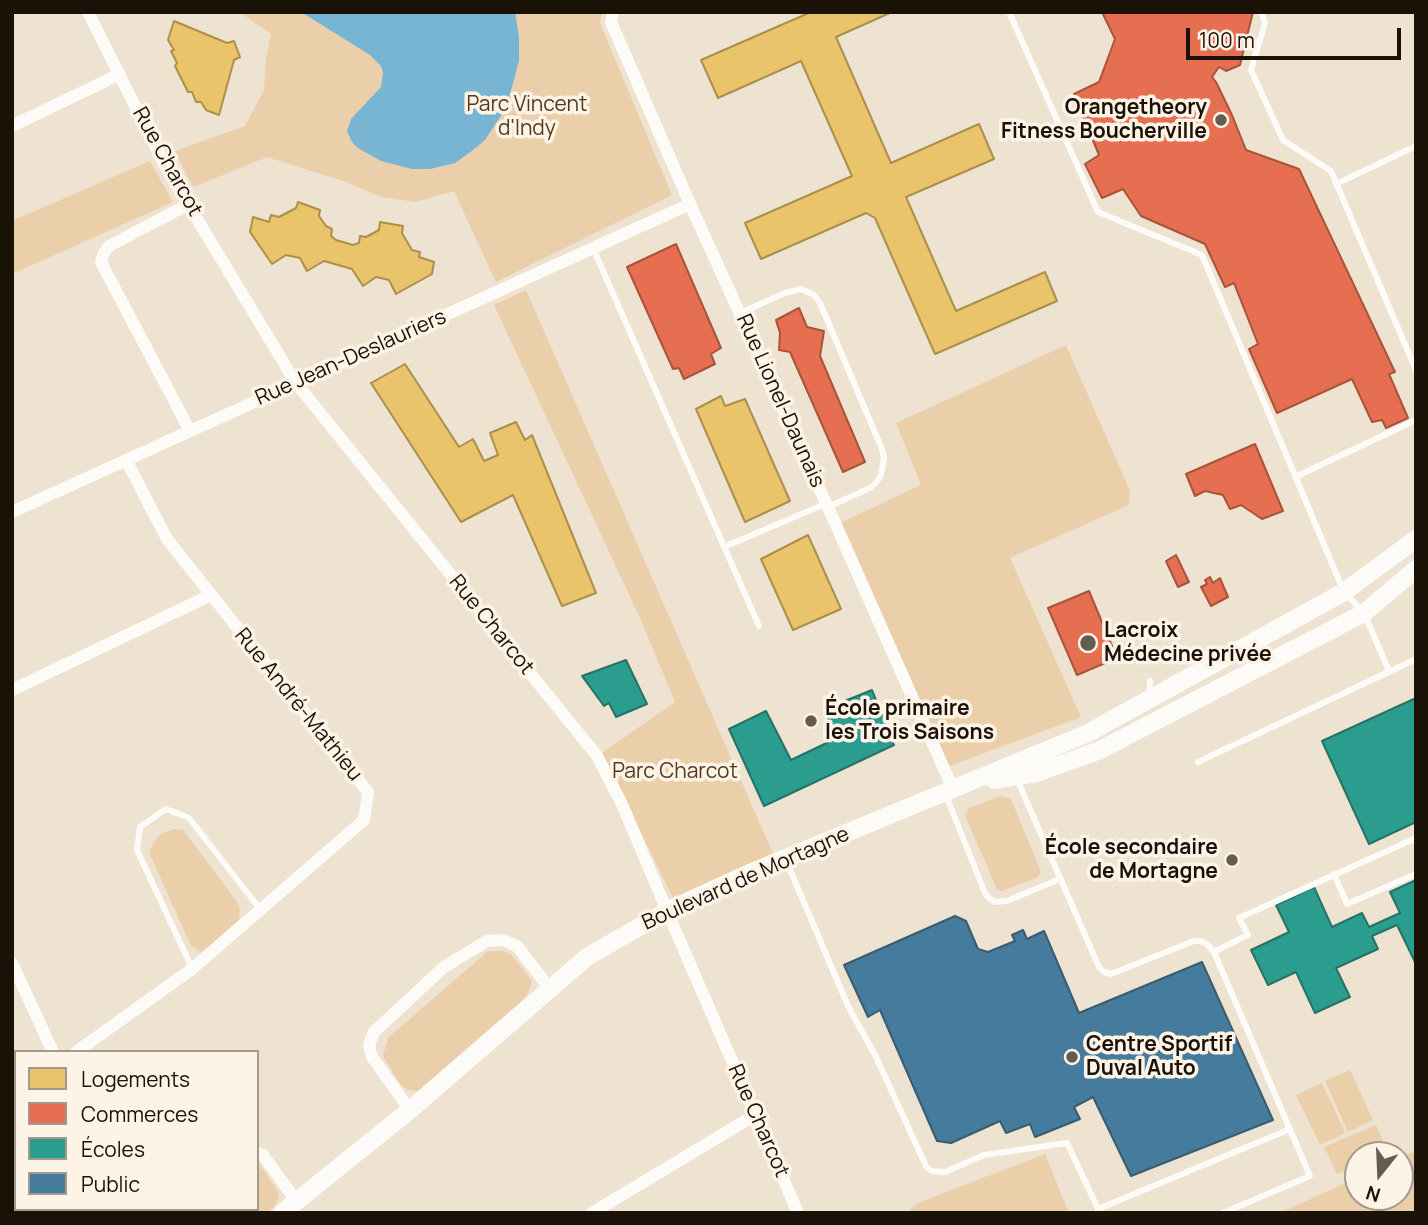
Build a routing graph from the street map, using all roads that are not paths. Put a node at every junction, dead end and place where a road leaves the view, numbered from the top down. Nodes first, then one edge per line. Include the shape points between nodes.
1 (88, 12) edge
2 (613, 12) edge
3 (1009, 12) edge
4 (1261, 12) edge
5 (120, 74) junction
6 (12, 126) edge
7 (1416, 146) edge
8 (1336, 184) junction
9 (189, 204) junction
10 (690, 204) junction
11 (593, 248) junction
12 (740, 313) junction
13 (1416, 370) edge
14 (296, 383) junction
15 (1416, 420) edge
16 (190, 431) junction
17 (126, 460) junction
18 (1295, 477) junction
19 (827, 505) junction
20 (12, 512) edge
21 (1416, 539) edge
22 (724, 547) junction
23 (1416, 569) edge
24 (1344, 592) junction
25 (211, 595) junction
26 (1364, 613) junction
27 (759, 626) dead end
28 (1416, 659) edge
29 (1389, 671) junction
30 (12, 690) edge
31 (1198, 762) dead end
32 (1015, 776) junction
33 (949, 791) junction
34 (1416, 838) edge
35 (785, 858) junction
36 (1334, 874) junction
37 (1416, 874) edge
38 (1060, 879) junction
39 (261, 911) junction
40 (667, 911) junction
41 (1214, 953) junction
42 (12, 963) edge
43 (192, 969) junction
44 (550, 989) junction
45 (52, 1050) edge
46 (79, 1050) edge
47 (410, 1110) junction
48 (755, 1115) junction
49 (1290, 1129) junction
50 (259, 1154) edge
51 (297, 1202) junction
52 (608, 1208) edge
53 (1099, 1211) edge
54 (282, 1213) edge
55 (592, 1213) edge
56 (798, 1213) edge
57 (1223, 1213) edge

1 - 5 street, Rue Charcot
2 - 10 street, Rue Lionel-Daunais via 611,22
3 - 18 lane via 1098,212 1202,255
4 - 8 lane via 1265,23 1251,70 1283,140 1331,171
5 - 6 street
5 - 9 street, Rue Charcot
7 - 8 lane
8 - 13 lane
9 - 14 street, Rue Charcot
9 - 16 street via 109,246 101,262
10 - 11 street, Rue Jean-Deslauriers
10 - 12 street, Rue Lionel-Daunais
11 - 14 street, Rue Jean-Deslauriers
11 - 22 lane
12 - 19 street, Rue Lionel-Daunais
12 - 19 lane via 801,289 820,303 884,458 881,475 870,488
14 - 16 street, Rue Jean-Deslauriers
14 - 40 street, Rue Charcot via 597,755
15 - 18 lane
16 - 17 street, Rue Jean-Deslauriers
17 - 20 street, Rue Jean-Deslauriers
17 - 25 street, Rue André-Mathieu via 167,539
18 - 24 lane
19 - 22 lane
19 - 33 street, Rue Lionel-Daunais
21 - 24 street, Boulevard de Mortagne
22 - 27 lane
23 - 26 street, Boulevard de Mortagne
24 - 26 lane
24 - 33 street, Boulevard de Mortagne via 1150,690 1088,733
25 - 30 street
25 - 39 street, Rue André-Mathieu via 368,792 363,820
26 - 29 lane
26 - 32 street, Boulevard de Mortagne via 1098,751
28 - 29 lane
29 - 31 lane
32 - 33 street, Boulevard de Mortagne
32 - 38 lane
33 - 35 street, Boulevard de Mortagne
33 - 38 lane via 990,899 1001,902
34 - 36 lane
35 - 40 street, Boulevard de Mortagne
35 - 53 lane via 848,1006 926,1166 945,1172 984,1155 1068,1143
36 - 37 lane via 1347,904
36 - 41 lane via 1239,918 1248,935
38 - 41 lane via 1104,972 1121,971 1194,941 1207,944
39 - 43 street, Rue André-Mathieu
39 - 43 lane via 189,818 166,809 140,827 137,850
40 - 44 street, Boulevard de Mortagne via 587,957
40 - 48 street, Rue Charcot
41 - 49 lane
42 - 45 street
43 - 46 street, Rue André-Mathieu
44 - 47 street, Boulevard de Mortagne
44 - 47 street via 517,946 503,940 487,941 444,967 374,1032 369,1045 372,1057
47 - 51 street, Boulevard de Mortagne
48 - 52 street
48 - 56 street, Rue Charcot
49 - 53 lane
49 - 57 lane via 1310,1176
50 - 51 street
51 - 54 street, Boulevard de Mortagne
52 - 55 street

